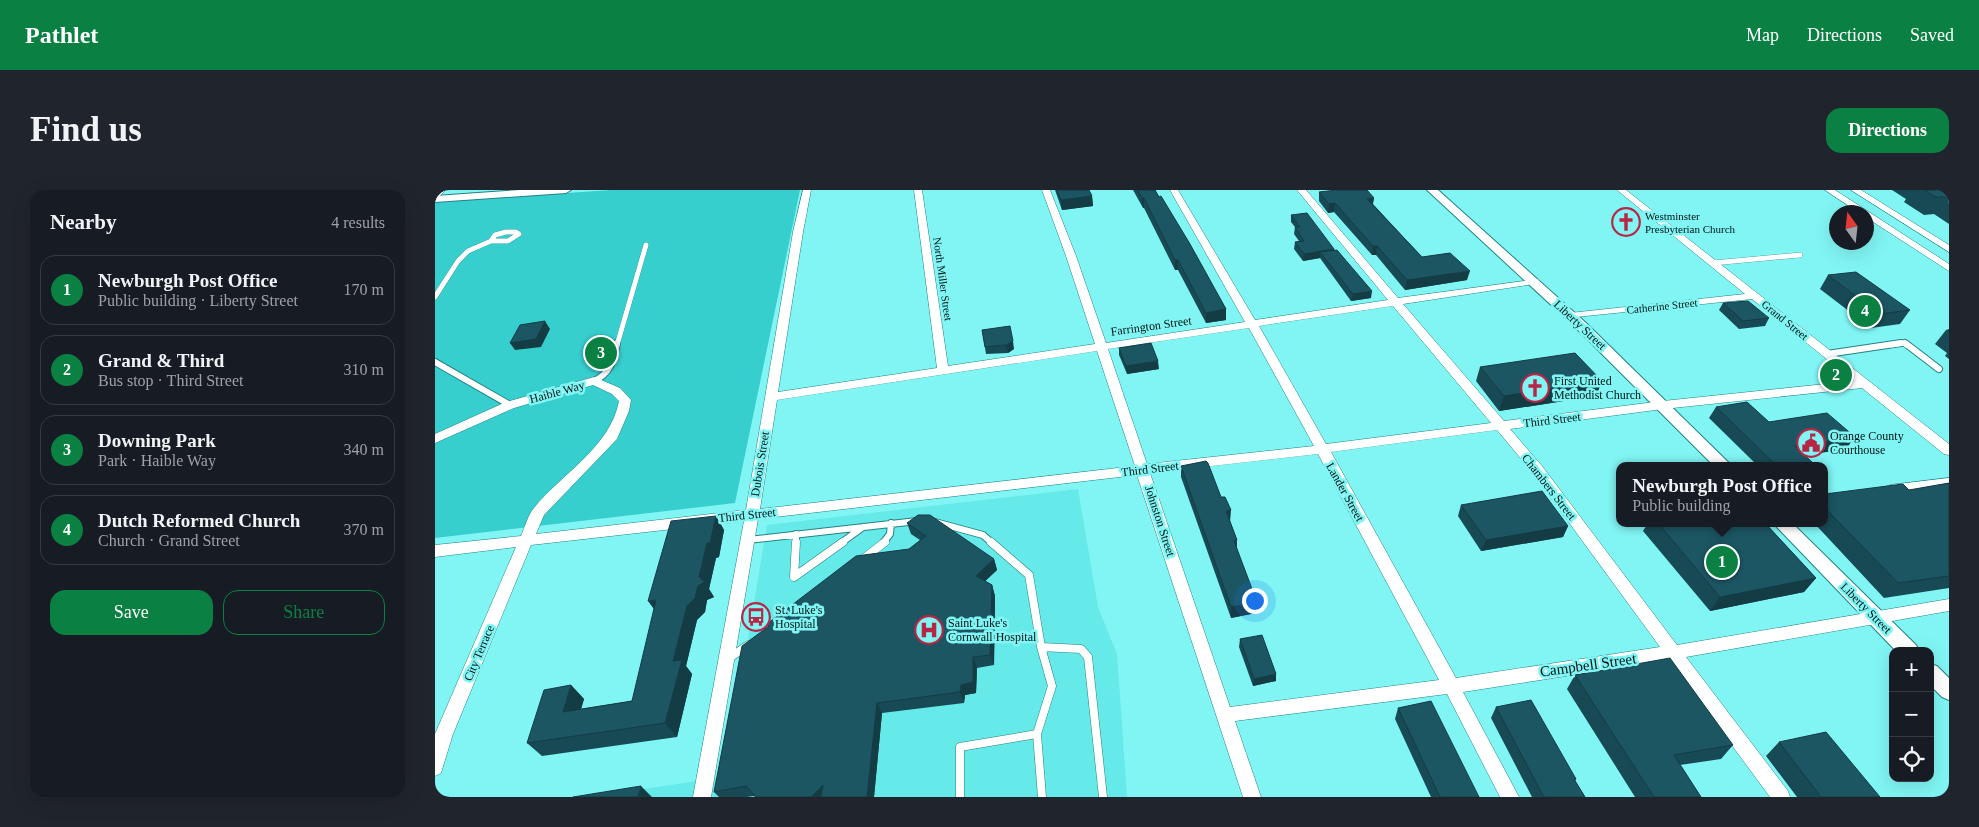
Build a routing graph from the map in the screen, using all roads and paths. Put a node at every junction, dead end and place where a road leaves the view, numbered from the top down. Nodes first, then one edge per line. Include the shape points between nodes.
1 (442, 190) edge
2 (566, 190) edge
3 (807, 190) edge
4 (918, 190) edge
5 (1046, 190) edge
6 (1174, 190) edge
7 (1301, 190) edge
8 (1432, 190) edge
9 (1621, 190) edge
10 (1829, 190) edge
11 (1855, 190) edge
12 (435, 198) edge
13 (1852, 205) edge
14 (1874, 219) edge
15 (491, 241) junction
16 (646, 245) dead end
17 (1949, 248) edge
18 (1800, 255) dead end
19 (1713, 263) junction
20 (1949, 268) edge
21 (1534, 281) junction
22 (1755, 296) junction
23 (435, 297) edge
24 (1397, 303) junction
25 (1570, 316) junction
26 (1253, 324) junction
27 (1101, 347) junction
28 (1827, 354) junction
29 (435, 362) edge
30 (1939, 369) dead end
31 (943, 372) junction
32 (594, 381) junction
33 (1864, 384) junction
34 (771, 398) junction
35 (1663, 405) junction
36 (509, 406) junction
37 (1501, 426) junction
38 (435, 439) edge
39 (1322, 449) junction
40 (1949, 452) edge
41 (1720, 462) edge
42 (1143, 470) junction
43 (1949, 482) edge
44 (1872, 492) edge
45 (752, 515) junction
46 (891, 523) junction
47 (864, 527) junction
48 (1785, 527) edge
49 (796, 534) junction
50 (748, 540) junction
51 (526, 541) junction
52 (435, 551) edge
53 (853, 566) edge
54 (1949, 605) edge
55 (1874, 616) junction
56 (755, 640) edge
57 (1041, 647) junction
58 (1905, 647) edge
59 (1674, 652) junction
60 (726, 660) junction
61 (1934, 676) edge
62 (1452, 686) junction
63 (1949, 691) edge
64 (1225, 715) junction
65 (1037, 734) junction
66 (435, 767) edge
67 (702, 797) edge
68 (960, 797) edge
69 (1042, 797) edge
70 (1103, 797) edge
71 (1252, 797) edge
72 (1510, 797) edge
73 (1781, 797) edge

1 - 12 street
2 - 12 street
3 - 34 street, Dubois Street
4 - 31 street, North Miller Street
5 - 27 street, Johnston Street
6 - 26 street, Lander Street
7 - 24 street, Chambers Street
8 - 21 street, Liberty Street
9 - 19 street, Grand Street
10 - 13 street
11 - 17 street
14 - 20 street
15 - 15 lane via 508,241 519,234 506,232 495,235
15 - 23 lane via 468,251
16 - 32 lane via 610,368
18 - 19 lane
19 - 22 street, Grand Street
21 - 24 street, Farrington Street
21 - 25 street, Liberty Street
22 - 25 street, Catherine Street
22 - 28 street, Grand Street
24 - 26 street, Farrington Street
24 - 37 street, Chambers Street
25 - 35 street, Liberty Street
26 - 27 street, Farrington Street
26 - 39 street, Lander Street
27 - 31 street, Farrington Street
27 - 42 street, Johnston Street
28 - 30 lane via 1904,343
28 - 33 street, Grand Street
29 - 36 lane
31 - 34 street, Farrington Street
32 - 36 street, Haible Way
32 - 51 street, Haible Way via 616,391 625,400 618,424 604,446 538,512
33 - 35 street, Third Street
33 - 40 street, Grand Street
34 - 45 street, Dubois Street
35 - 37 street, Third Street
35 - 41 street, Liberty Street
36 - 38 street, Haible Way
37 - 39 street, Third Street
37 - 59 street, Chambers Street
39 - 42 street, Third Street
39 - 62 street, Lander Street
42 - 45 street, Third Street
42 - 64 street, Johnston Street
43 - 44 street
45 - 50 street, Dubois Street
45 - 51 street, Third Street
46 - 47 lane
46 - 53 lane via 888,539
46 - 57 lane via 930,520 983,535 1007,554 1029,575
47 - 49 lane
47 - 49 lane via 795,577
48 - 55 street, Liberty Street
49 - 50 lane
50 - 60 street, Dubois Street
51 - 52 street, Third Street
51 - 66 street, City Terrace via 444,734
54 - 55 street, Campbell Street
55 - 58 street, Liberty Street
55 - 59 street, Campbell Street
56 - 60 lane
57 - 65 lane via 1052,686
57 - 70 lane via 1081,649 1088,657
59 - 62 street, Campbell Street
59 - 73 street, Chambers Street
60 - 67 street, Dubois Street
61 - 63 street
62 - 64 street, Campbell Street
62 - 72 street, Lander Street
64 - 71 street, Johnston Street
65 - 68 lane via 960,747
65 - 69 lane

